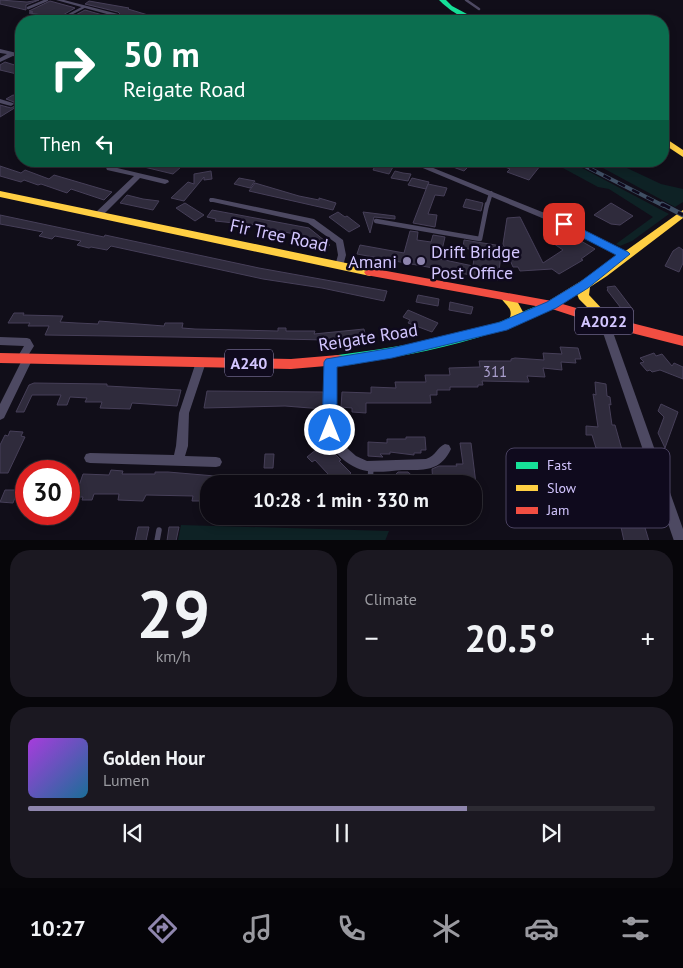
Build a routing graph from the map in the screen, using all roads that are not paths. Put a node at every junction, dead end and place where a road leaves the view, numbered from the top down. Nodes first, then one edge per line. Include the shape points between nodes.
1 (47, 0) edge
2 (58, 0) edge
3 (442, 0) edge
4 (466, 0) edge
5 (66, 1) edge
6 (84, 7) junction
7 (28, 8) dead end
8 (479, 9) dead end
9 (68, 15) edge
10 (116, 15) edge
11 (465, 15) edge
12 (0, 51) edge
13 (12, 54) junction
14 (15, 55) edge
15 (0, 60) edge
16 (0, 101) edge
17 (11, 104) dead end
18 (669, 144) edge
19 (683, 154) edge
20 (110, 167) edge
21 (424, 167) edge
22 (138, 176) junction
23 (165, 182) dead end
24 (491, 193) junction
25 (0, 194) edge
26 (213, 200) dead end
27 (683, 213) edge
28 (98, 215) junction
29 (376, 221) dead end
30 (624, 254) junction
31 (338, 266) junction
32 (584, 285) junction
33 (506, 297) junction
34 (552, 305) junction
35 (601, 316) junction
36 (514, 322) junction
37 (683, 333) edge
38 (0, 340) edge
39 (683, 341) edge
40 (0, 358) edge
41 (25, 358) junction
42 (201, 362) junction
43 (330, 362) junction
44 (0, 415) edge
45 (648, 448) edge
46 (445, 449) dead end
47 (90, 458) dead end
48 (178, 460) junction
49 (216, 462) dead end
50 (371, 466) junction
51 (370, 475) edge
52 (670, 509) edge
53 (159, 530) dead end
54 (157, 540) edge
55 (681, 540) edge

1 - 7 lane
2 - 5 street
3 - 11 main road
4 - 8 lane
5 - 6 street
6 - 9 lane
6 - 10 street
12 - 13 street
13 - 14 street
13 - 15 street
16 - 17 street
18 - 19 main road
20 - 22 street
21 - 24 street
22 - 23 street
22 - 28 street
24 - 29 lane via 480,238
24 - 30 street via 578,230
25 - 28 main road, Fir Tree Road
26 - 31 street via 311,221 340,242 342,255
27 - 30 main road, Reigate Road / A240
28 - 31 main road, Fir Tree Road
30 - 32 main road, Reigate Road / A240
31 - 33 main road, Fir Tree Road
32 - 34 main road, Reigate Road / A240
32 - 35 main road via 584,296
33 - 34 main road, Fir Tree Road
33 - 36 main road via 518,312
34 - 35 main road, Fir Tree Road / A2022
34 - 36 main road, Reigate Road / A240
35 - 37 main road, Fir Tree Road / A2022
35 - 39 main road, Fir Tree Road / A2022
35 - 45 street
36 - 43 main road, Reigate Road / A240 via 402,351
38 - 41 street via 27,342
40 - 41 main road, Reigate Road / A240
41 - 42 main road, Reigate Road / A240
41 - 44 street
42 - 43 main road, Reigate Road / A240
42 - 48 street via 184,413
43 - 50 street via 331,436 352,460
46 - 50 street via 441,456 426,464
47 - 48 street
48 - 49 street
50 - 51 lane
52 - 55 street
53 - 54 lane

